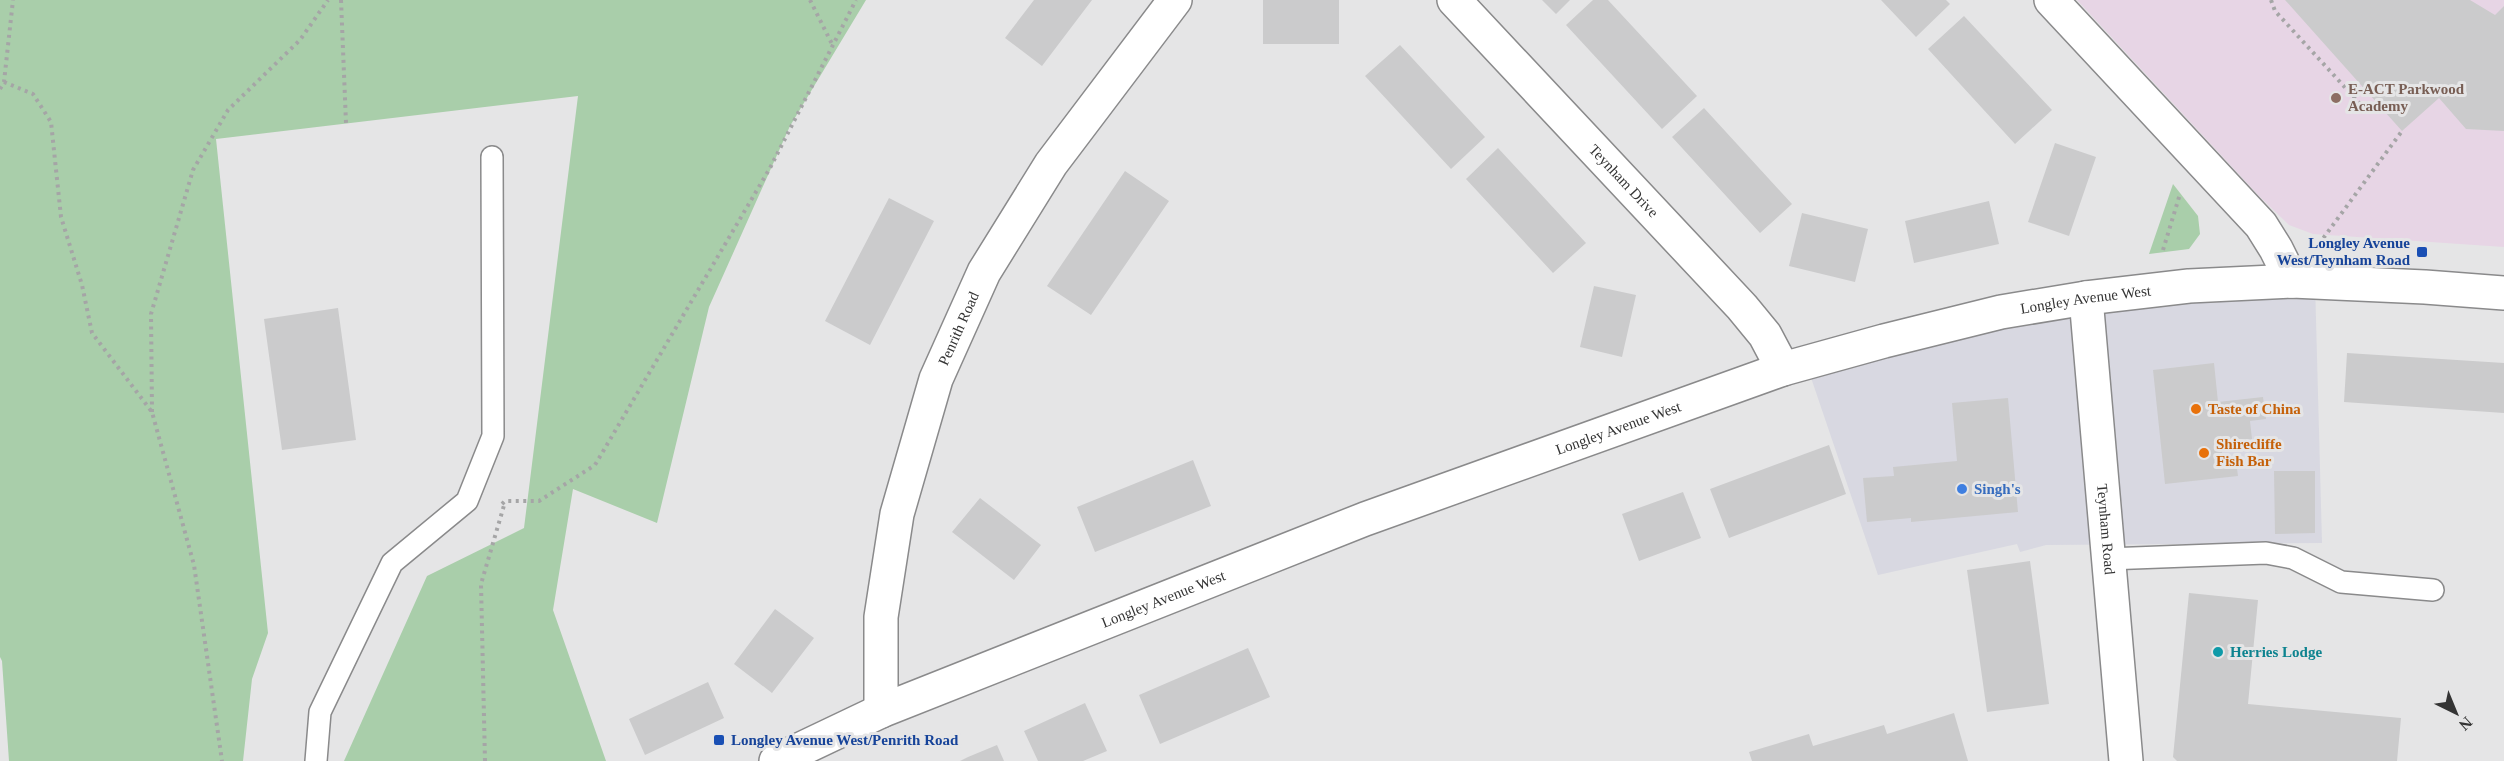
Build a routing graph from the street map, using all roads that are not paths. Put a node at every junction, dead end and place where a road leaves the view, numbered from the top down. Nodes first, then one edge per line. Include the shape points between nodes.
1 (1175, 0) edge
2 (1454, 0) edge
3 (2051, 0) edge
4 (492, 157) dead end
5 (2292, 281) junction
6 (2504, 293) edge
7 (2086, 298) junction
8 (1783, 369) junction
9 (2107, 559) junction
10 (2433, 590) dead end
11 (881, 711) junction
12 (316, 761) edge
13 (776, 761) edge
14 (2126, 761) edge

1 - 11 street, Penrith Road via 1045,174 984,272 936,379 897,514 881,617
2 - 8 street, Teynham Drive via 1742,306 1765,335
3 - 5 street via 2261,225
4 - 12 lane via 493,436 467,501 392,563 320,712
5 - 6 street, Longley Avenue West
5 - 7 street, Longley Avenue West via 2189,286
7 - 8 street, Longley Avenue West via 2001,312
7 - 9 street, Teynham Road
8 - 11 street, Longley Avenue West via 1365,519
9 - 10 lane via 2266,554 2293,558 2341,582
9 - 14 street, Teynham Road
11 - 13 street, Longley Avenue West

